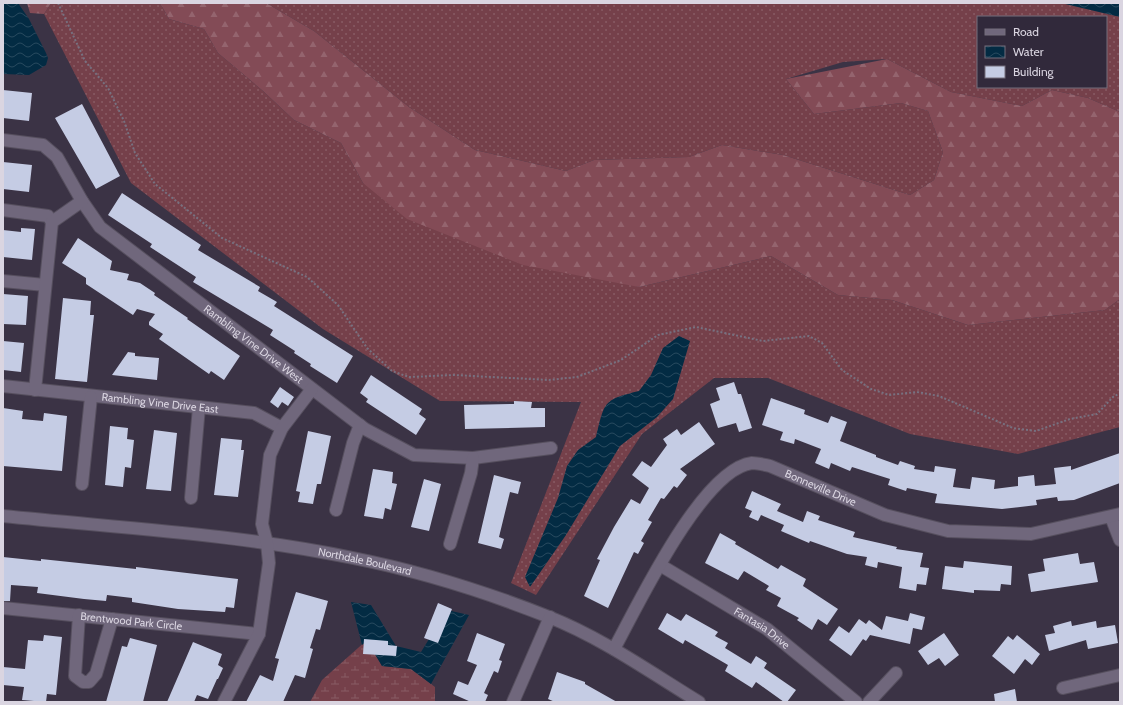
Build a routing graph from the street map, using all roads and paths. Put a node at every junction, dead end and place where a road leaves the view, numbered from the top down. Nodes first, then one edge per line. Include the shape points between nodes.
1 (58, 3) edge
2 (3, 140) edge
3 (82, 201) junction
4 (3, 210) edge
5 (52, 222) junction
6 (3, 281) edge
7 (45, 285) junction
8 (3, 386) edge
9 (312, 389) junction
10 (35, 390) junction
11 (1120, 393) edge
12 (91, 397) junction
13 (199, 407) junction
14 (360, 425) junction
15 (282, 428) junction
16 (551, 448) dead end
17 (473, 458) junction
18 (82, 484) dead end
19 (191, 498) dead end
20 (336, 510) dead end
21 (1116, 515) edge
22 (3, 516) edge
23 (1120, 540) edge
24 (267, 543) junction
25 (450, 544) dead end
26 (660, 565) junction
27 (3, 608) edge
28 (79, 615) junction
29 (550, 618) junction
30 (112, 619) junction
31 (259, 634) junction
32 (614, 649) junction
33 (896, 673) dead end
34 (1120, 675) edge
35 (1063, 688) dead end
36 (224, 702) edge
37 (513, 702) edge
38 (699, 702) edge
39 (856, 702) edge
40 (870, 702) edge

1 - 11 path via 85,61 108,88 124,121 135,153 155,184 222,238 307,277 338,305 367,348 392,372 409,377 454,375 549,380 577,376 621,360 658,335 696,327 763,341 809,336 822,342 842,370 871,389 889,395 917,392 939,396 1013,428 1036,431 1070,419 1097,414
2 - 3 street, Rambling Vine Drive West via 43,145 57,157
3 - 5 street
3 - 9 street, Rambling Vine Drive West via 100,227
4 - 5 street via 48,216
5 - 7 street
6 - 7 street
7 - 10 street
8 - 10 street, Rambling Vine Drive East
9 - 14 street, Rambling Vine Drive West
9 - 15 street
10 - 12 street, Rambling Vine Drive East
12 - 13 street, Rambling Vine Drive East
12 - 18 street
13 - 15 street, Rambling Vine Drive East via 254,412
13 - 19 street
14 - 17 street, Rambling Vine Drive West via 414,455
14 - 20 street
15 - 24 street via 270,455 262,524
16 - 17 street, Rambling Vine Drive West
17 - 25 street
21 - 23 street
21 - 26 street, Bonneville Drive via 1031,534 948,531 885,516 770,466 752,463 734,470 704,498 682,526
22 - 24 street, Northdale Boulevard
24 - 29 street, Northdale Boulevard via 354,558 454,584
24 - 31 street via 269,563
26 - 32 street, Bonneville Drive
26 - 39 street, Fantasia Drive via 767,629
27 - 28 street, Brentwood Park Circle
28 - 30 street, Brentwood Park Circle
28 - 30 street via 75,676 83,682 89,682 96,674
29 - 32 street, Northdale Boulevard
29 - 37 street
30 - 31 street, Brentwood Park Circle
31 - 36 street
32 - 38 street, Northdale Boulevard
33 - 40 street
34 - 35 street

